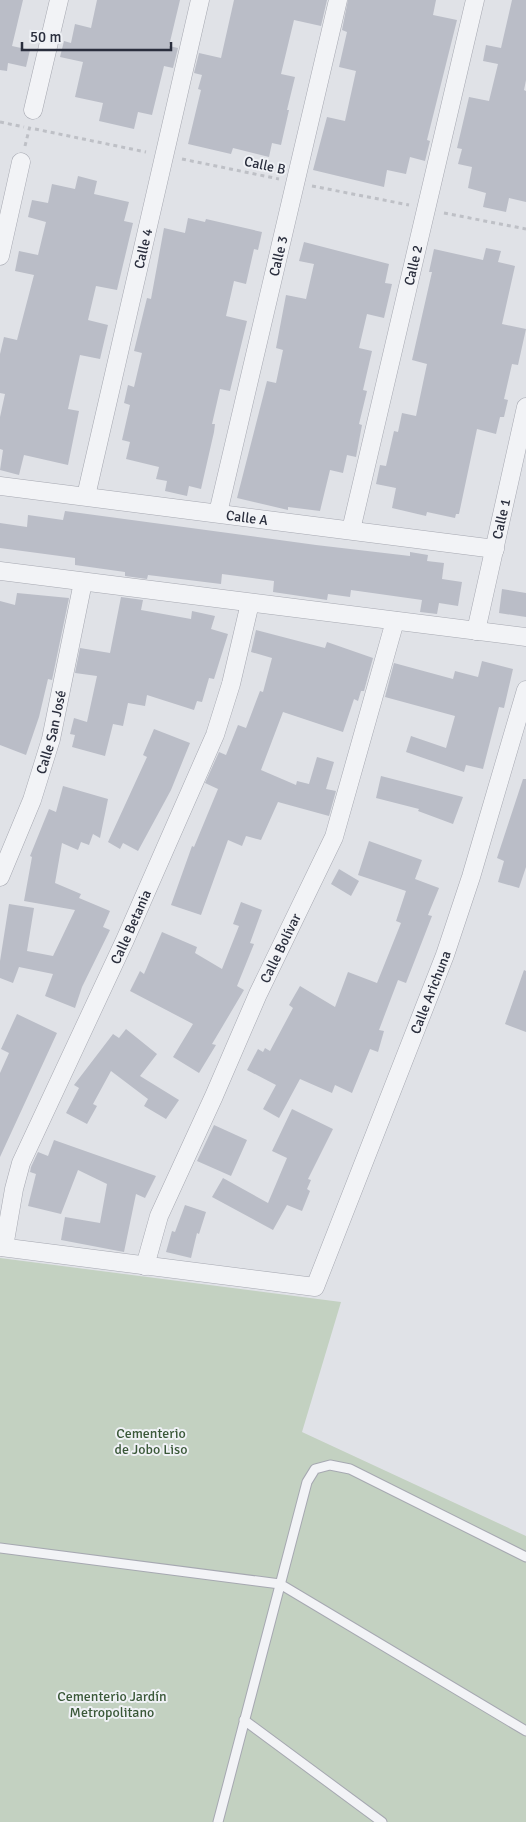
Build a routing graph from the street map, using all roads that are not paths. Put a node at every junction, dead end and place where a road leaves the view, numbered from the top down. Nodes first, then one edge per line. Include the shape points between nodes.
1 (59, 0) edge
2 (200, 0) edge
3 (338, 0) edge
4 (475, 0) edge
5 (33, 110) road end
6 (21, 162) road end
7 (0, 256) edge
8 (526, 407) edge
9 (0, 486) edge
10 (86, 496) junction
11 (218, 513) junction
12 (351, 530) junction
13 (495, 549) junction
14 (0, 572) edge
15 (82, 582) junction
16 (250, 603) junction
17 (395, 621) junction
18 (476, 631) junction
19 (526, 637) edge
20 (526, 690) edge
21 (0, 877) edge
22 (2, 1247) edge
23 (145, 1266) junction
24 (0, 1548) edge
25 (526, 1557) edge
26 (280, 1584) junction
27 (244, 1720) junction
28 (526, 1731) edge
29 (218, 1822) edge
30 (382, 1822) edge

1 - 5 street
2 - 10 street, Calle 4
3 - 11 street, Calle 3
4 - 12 street, Calle 2
6 - 7 street
8 - 13 street, Calle 1
9 - 10 street, Calle A
10 - 11 street, Calle A
11 - 12 street, Calle A
12 - 13 street, Calle A
13 - 18 street, Calle 1
14 - 15 street
15 - 16 street
15 - 21 street, Calle San José via 51,739 32,800
16 - 17 street
16 - 22 street, Calle Betania via 215,735 125,940 21,1163
17 - 18 street
17 - 23 street, Calle Bolívar via 334,837 258,994 159,1216
18 - 19 street
20 - 23 street, Calle Arichuna via 445,955 315,1288
22 - 23 street
24 - 26 lane
25 - 26 lane via 362,1474 325,1465 312,1473 307,1482
26 - 27 lane
26 - 28 lane
27 - 29 lane
27 - 30 lane

